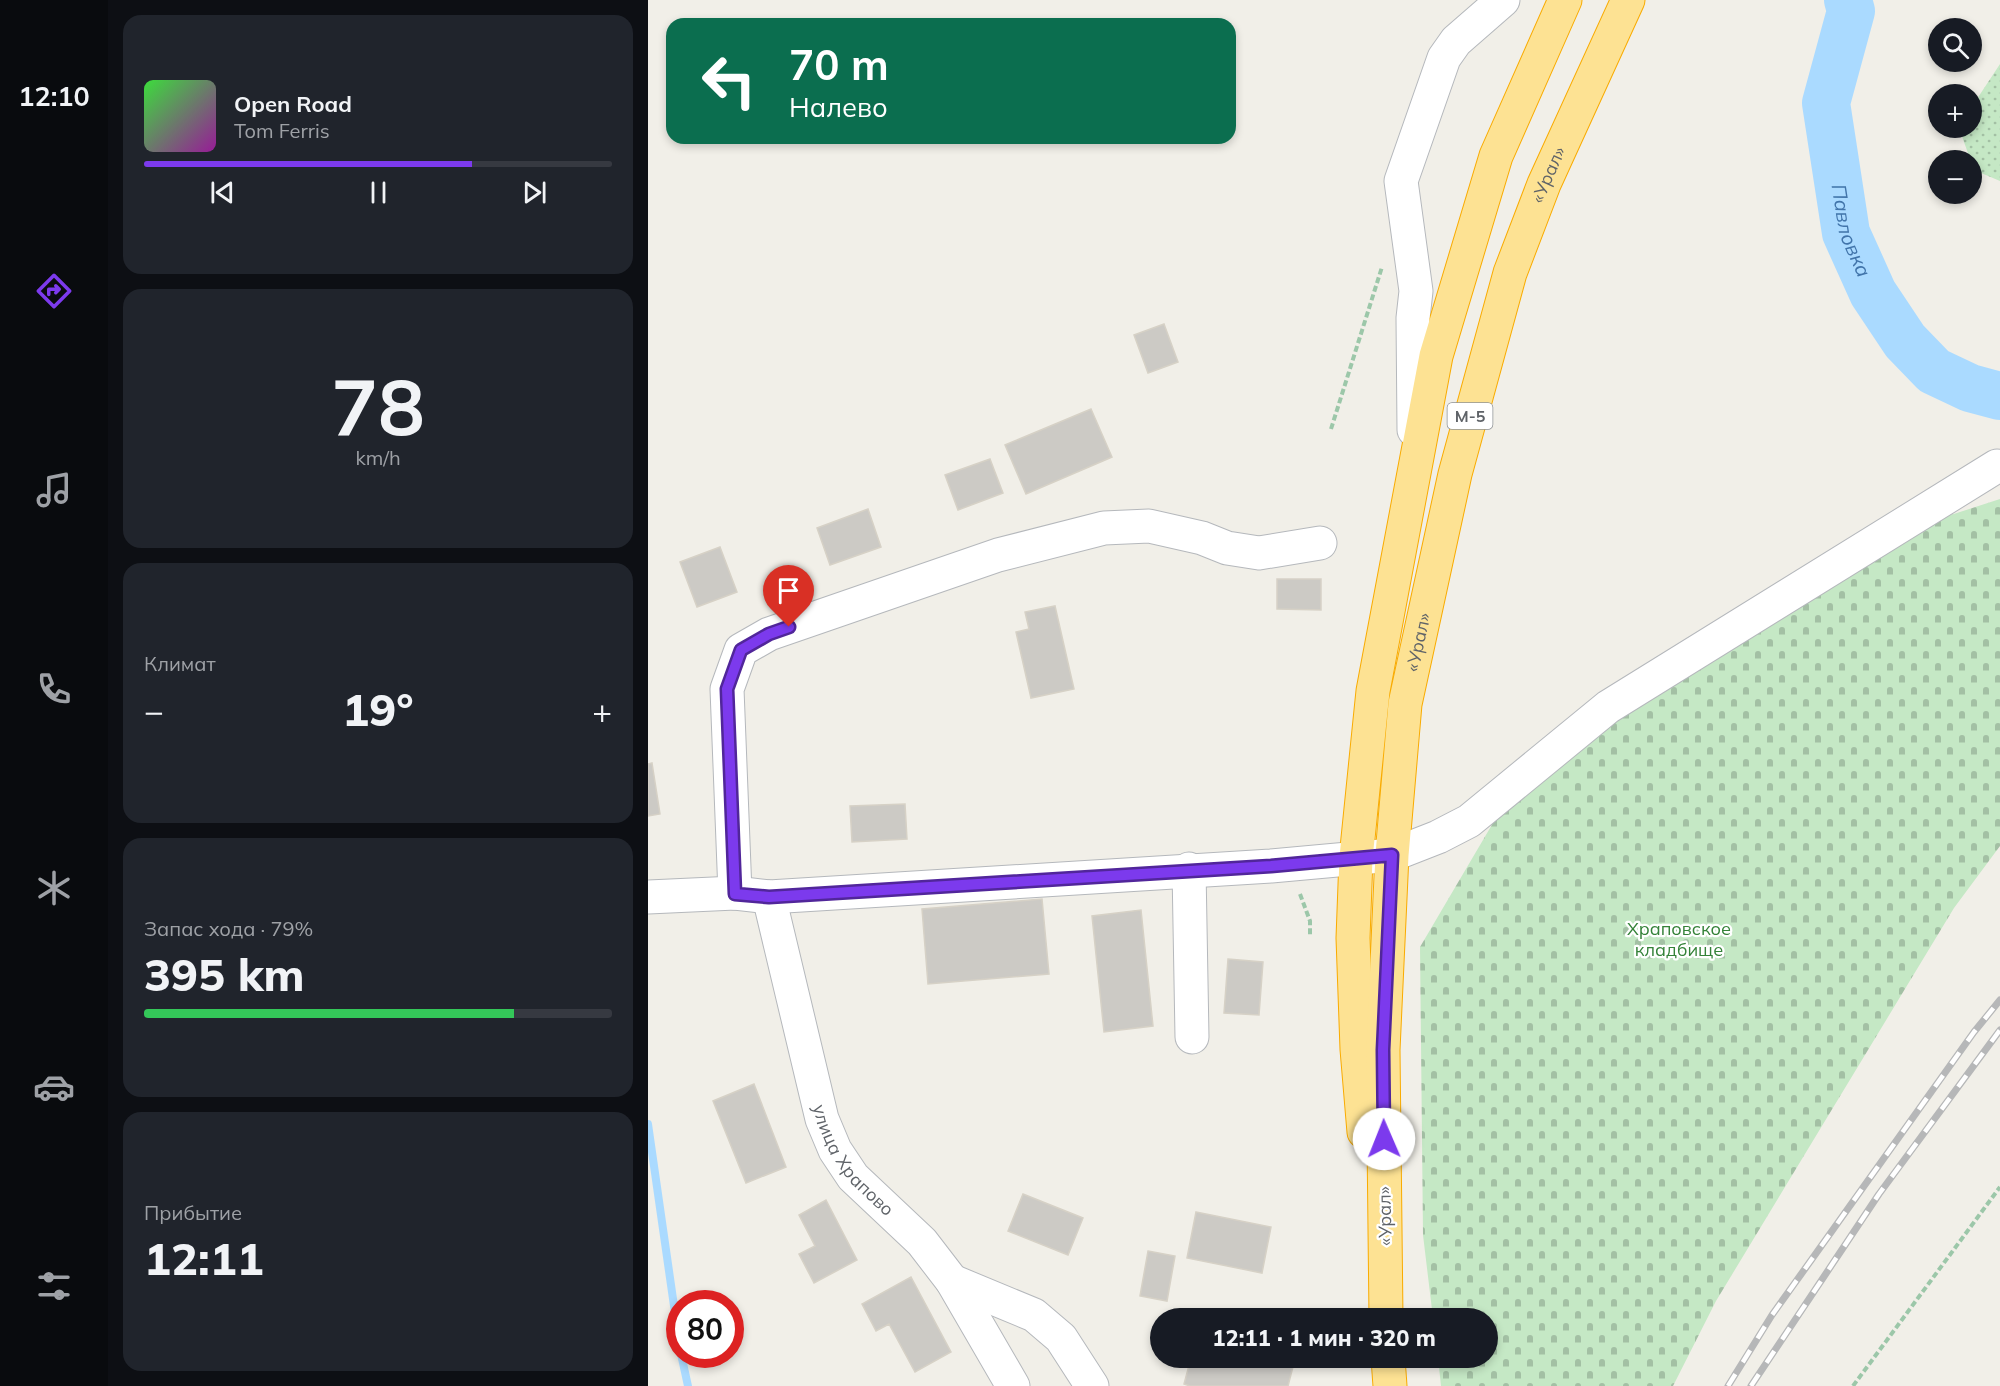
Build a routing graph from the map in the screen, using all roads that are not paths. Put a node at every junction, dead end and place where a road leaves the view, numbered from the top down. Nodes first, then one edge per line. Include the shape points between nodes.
1 (1503, 0) edge
2 (1564, 0) edge
3 (1628, 0) edge
4 (1415, 463) junction
5 (1997, 466) dead end
6 (1320, 543) dead end
7 (1392, 855) junction
8 (1356, 858) junction
9 (1189, 869) junction
10 (735, 894) junction
11 (648, 897) edge
12 (769, 897) junction
13 (1192, 1037) dead end
14 (952, 1281) junction
15 (1384, 1308) edge
16 (1385, 1308) edge
17 (1389, 1368) edge
18 (1013, 1386) edge
19 (1092, 1386) edge
20 (1390, 1386) edge

1 - 4 street via 1456,41 1444,58 1401,181 1416,291
2 - 4 highway, «Урал» / М-5 via 1496,156 1436,356
3 - 7 highway, «Урал» / М-5 via 1544,184 1510,273 1481,376 1455,474 1405,704
4 - 8 highway, «Урал» / М-5 via 1373,691
5 - 7 street via 1608,707 1469,821
6 - 10 street via 1259,553 1149,526 1104,528 998,555 759,639 741,650 727,689
7 - 8 street
7 - 16 highway, «Урал» / М-5 via 1383,1050
8 - 9 street
8 - 15 highway, «Урал» / М-5 via 1353,938 1357,1049
9 - 12 street
9 - 13 street
10 - 11 street
10 - 12 street
12 - 14 street, улица Храпово via 822,1119 835,1149 853,1177 922,1242
14 - 18 street, улица Храпово
14 - 19 street via 1034,1315 1061,1338
17 - 20 highway

